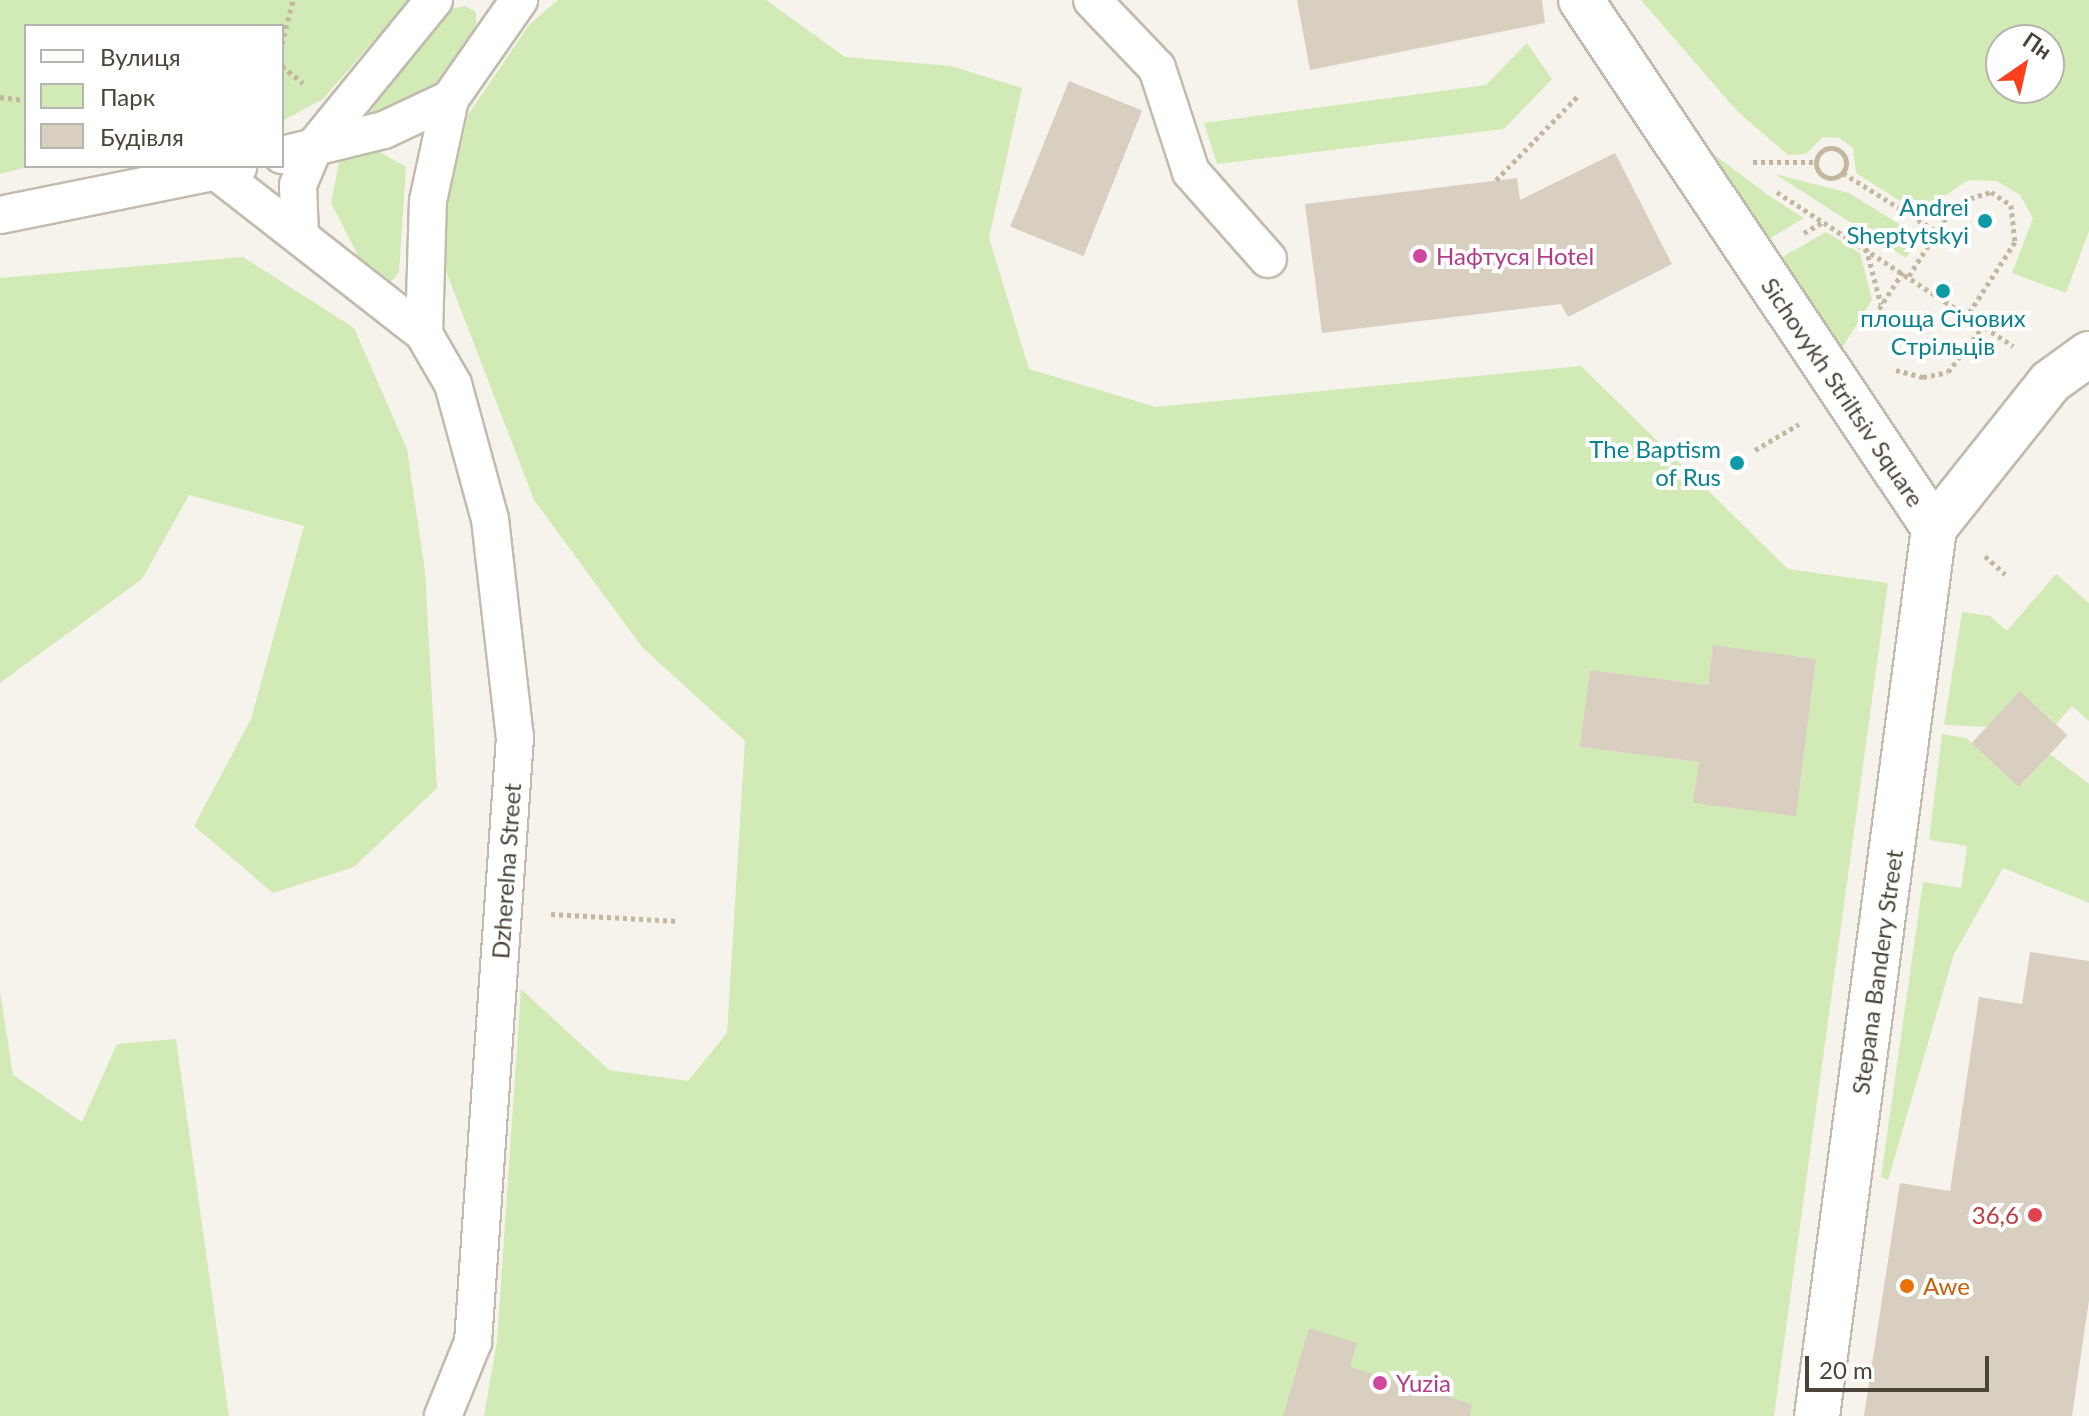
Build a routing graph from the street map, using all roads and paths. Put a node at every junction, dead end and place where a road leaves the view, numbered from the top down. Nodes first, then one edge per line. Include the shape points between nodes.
1 (293, 0) edge
2 (434, 0) edge
3 (519, 0) edge
4 (1092, 0) edge
5 (1581, 0) edge
6 (284, 36) edge
7 (0, 97) edge
8 (450, 99) junction
9 (24, 100) edge
10 (1550, 126) dead end
11 (298, 151) edge
12 (1764, 162) dead end
13 (1816, 162) junction
14 (228, 169) edge
15 (1843, 173) junction
16 (1496, 180) dead end
17 (1790, 201) dead end
18 (0, 215) edge
19 (1936, 231) junction
20 (300, 235) junction
21 (1866, 248) junction
22 (1268, 259) dead end
23 (1906, 274) junction
24 (1881, 305) junction
25 (1969, 313) junction
26 (1985, 324) junction
27 (424, 334) junction
28 (2007, 340) dead end
29 (2089, 354) edge
30 (1890, 366) dead end
31 (1831, 374) junction
32 (1803, 421) dead end
33 (1755, 450) dead end
34 (1934, 528) junction
35 (502, 912) junction
36 (679, 921) dead end
37 (443, 1416) edge
38 (1817, 1416) edge

1 - 6 path
2 - 11 lane
3 - 8 lane
4 - 22 lane via 1157,68 1191,172
5 - 31 street, Sichovykh Striltsiv Square
7 - 9 path
8 - 11 lane via 384,130
8 - 27 lane via 428,201
10 - 16 path
11 - 20 lane
12 - 13 path
13 - 15 path via 1826,177
13 - 15 path via 1834,148 1846,158
14 - 18 lane
14 - 20 lane
15 - 19 path
17 - 21 path
19 - 23 path
19 - 25 path via 1955,203 1975,191 1991,192 2017,218 2015,242
20 - 27 lane
21 - 23 path
21 - 24 path
23 - 24 path
23 - 25 path
24 - 31 path
25 - 26 path
26 - 28 path
26 - 30 path via 1948,372 1923,377
27 - 35 lane, Dzherelna Street via 453,384 490,519 515,737
29 - 34 street, Sichovykh Striltsiv Square via 2050,382
31 - 34 street, Sichovykh Striltsiv Square
32 - 33 path
34 - 38 street, Stepana Bandery Street
35 - 36 path
35 - 37 lane, Dzherelna Street via 473,1342

